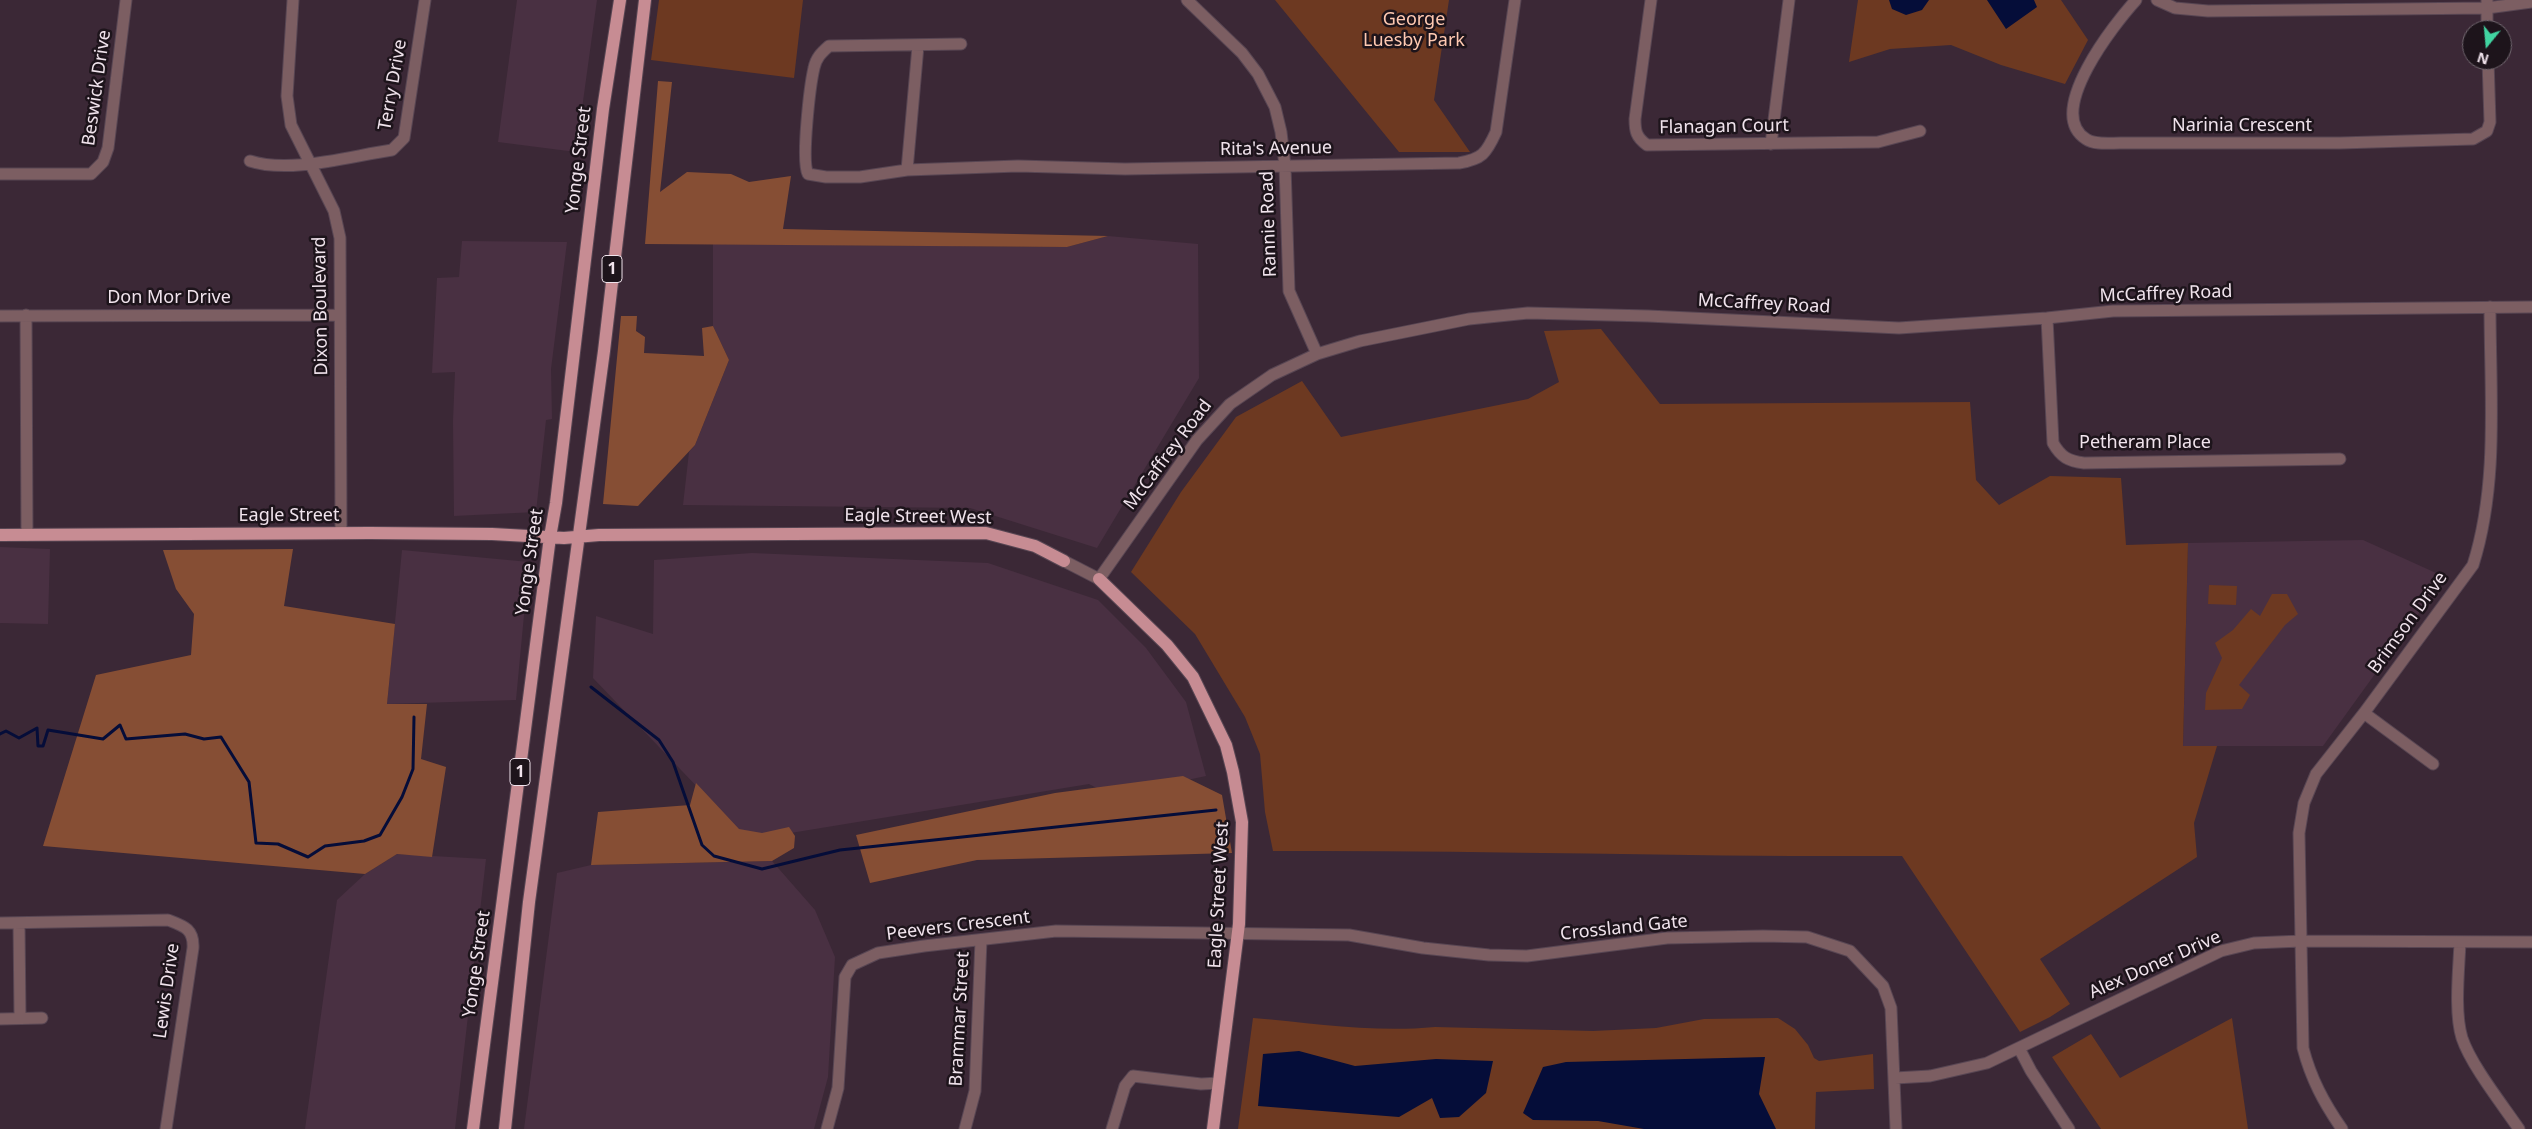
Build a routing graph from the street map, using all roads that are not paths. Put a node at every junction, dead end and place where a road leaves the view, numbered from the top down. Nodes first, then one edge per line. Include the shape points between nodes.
1 (126, 0) edge
2 (293, 0) edge
3 (425, 0) edge
4 (620, 0) edge
5 (645, 0) edge
6 (1187, 0) edge
7 (1516, 0) edge
8 (1651, 0) edge
9 (1790, 0) edge
10 (2136, 0) edge
11 (2157, 0) edge
12 (2532, 2) edge
13 (2487, 4) edge
14 (2487, 20) edge
15 (961, 44) dead end
16 (918, 46) junction
17 (2488, 70) edge
18 (1920, 130) dead end
19 (1771, 144) junction
20 (250, 161) dead end
21 (310, 163) junction
22 (1285, 166) junction
23 (907, 170) junction
24 (0, 174) edge
25 (2490, 307) junction
26 (2532, 307) edge
27 (26, 315) junction
28 (338, 315) junction
29 (0, 316) edge
30 (2047, 318) junction
31 (1317, 354) junction
32 (2340, 458) dead end
33 (341, 533) junction
34 (0, 535) edge
35 (27, 535) junction
36 (550, 537) junction
37 (578, 537) junction
38 (1064, 561) joint
39 (1099, 579) junction
40 (2364, 713) junction
41 (2433, 764) dead end
42 (0, 923) edge
43 (19, 923) junction
44 (1238, 934) junction
45 (981, 940) junction
46 (2301, 941) junction
47 (2460, 942) junction
48 (2532, 942) edge
49 (20, 1017) junction
50 (42, 1018) dead end
51 (0, 1019) edge
52 (2019, 1048) junction
53 (1895, 1078) junction
54 (1219, 1083) junction
55 (166, 1129) edge
56 (473, 1129) edge
57 (505, 1129) edge
58 (826, 1129) edge
59 (965, 1129) edge
60 (1112, 1129) edge
61 (1212, 1129) edge
62 (1896, 1129) edge
63 (2069, 1129) edge
64 (2342, 1129) edge
65 (2519, 1129) edge

1 - 24 street, Beswick Drive via 108,148 103,162 91,174
2 - 21 street, Dixon Boulevard via 287,96 290,125
3 - 21 street, Terry Drive via 404,138 392,150
4 - 36 main road, Yonge Street / 1 via 602,117
5 - 37 main road, 1 via 604,351
6 - 22 street, Rannie Road via 1242,53 1258,74 1275,107
7 - 22 street, Rita's Avenue via 1496,132 1488,151 1475,160 1458,163
8 - 19 street, Flanagan Court via 1634,119 1639,139 1647,145 1656,146
9 - 19 street
10 - 17 street, Narinia Crescent via 2102,43 2080,79 2074,117 2079,133 2088,140 2120,143 2340,143 2473,139 2487,131 2490,122
11 - 13 street via 2175,8 2208,11
12 - 13 street
13 - 14 street
15 - 16 street
16 - 23 street
16 - 23 street, Rita's Avenue via 829,46 819,54 814,68 804,158 808,174 826,177 860,177
18 - 19 street, Flanagan Court via 1878,142
20 - 21 street, Terry Drive via 271,166
21 - 28 street, Dixon Boulevard via 334,210 340,238
22 - 23 street, Rita's Avenue via 1125,169 1018,166
22 - 31 street, Rannie Road via 1289,291
25 - 26 street, McCaffrey Road
25 - 30 street, McCaffrey Road via 2113,311
25 - 40 street, Brimson Drive via 2490,483 2473,565
27 - 28 street, Don Mor Drive
27 - 29 street, Don Mor Drive
27 - 35 street
28 - 33 street, Dixon Boulevard
30 - 31 street, McCaffrey Road via 1899,328 1528,313 1411,329
30 - 32 street, Petheram Place via 2053,443 2069,461
31 - 39 street, McCaffrey Road via 1272,375 1230,404 1197,440
33 - 35 main road, Eagle Street
33 - 36 main road, Eagle Street
34 - 35 main road, Eagle Street
36 - 37 main road, Eagle Street
36 - 56 main road, Yonge Street / 1
37 - 38 main road, Eagle Street West via 986,533 1036,546
37 - 57 main road, 1 via 529,902
38 - 39 street, Eagle Street West
39 - 44 main road, Eagle Street West via 1166,645 1193,677 1226,745 1242,822
40 - 41 street
40 - 46 street, Brimson Drive via 2316,774 2304,803 2299,834
42 - 43 street, Lewis Drive
43 - 49 street
43 - 55 street, Lewis Drive via 168,920 190,931 193,948
44 - 45 street, Peevers Crescent via 1056,931
44 - 53 street, Crossland Gate via 1349,935 1423,948 1527,956 1667,938 1807,937 1850,952 1883,986 1891,1008
44 - 54 main road, Eagle Street West
45 - 58 street, Peevers Crescent via 878,953 852,965 845,977 838,1088
45 - 59 street, Brammar Street via 975,1091
46 - 47 street, Alex Doner Drive
46 - 52 street, Alex Doner Drive via 2254,943 2221,951
46 - 64 street, Brimson Drive via 2303,1048 2321,1099
47 - 48 street, Alex Doner Drive
47 - 65 street via 2459,1018 2462,1038
49 - 50 street
49 - 51 street
52 - 53 street, Alex Doner Drive via 1987,1063 1930,1076
52 - 63 street
53 - 62 street, Crossland Gate
54 - 60 street via 1200,1084 1133,1076 1125,1086
54 - 61 main road, Eagle Street West

